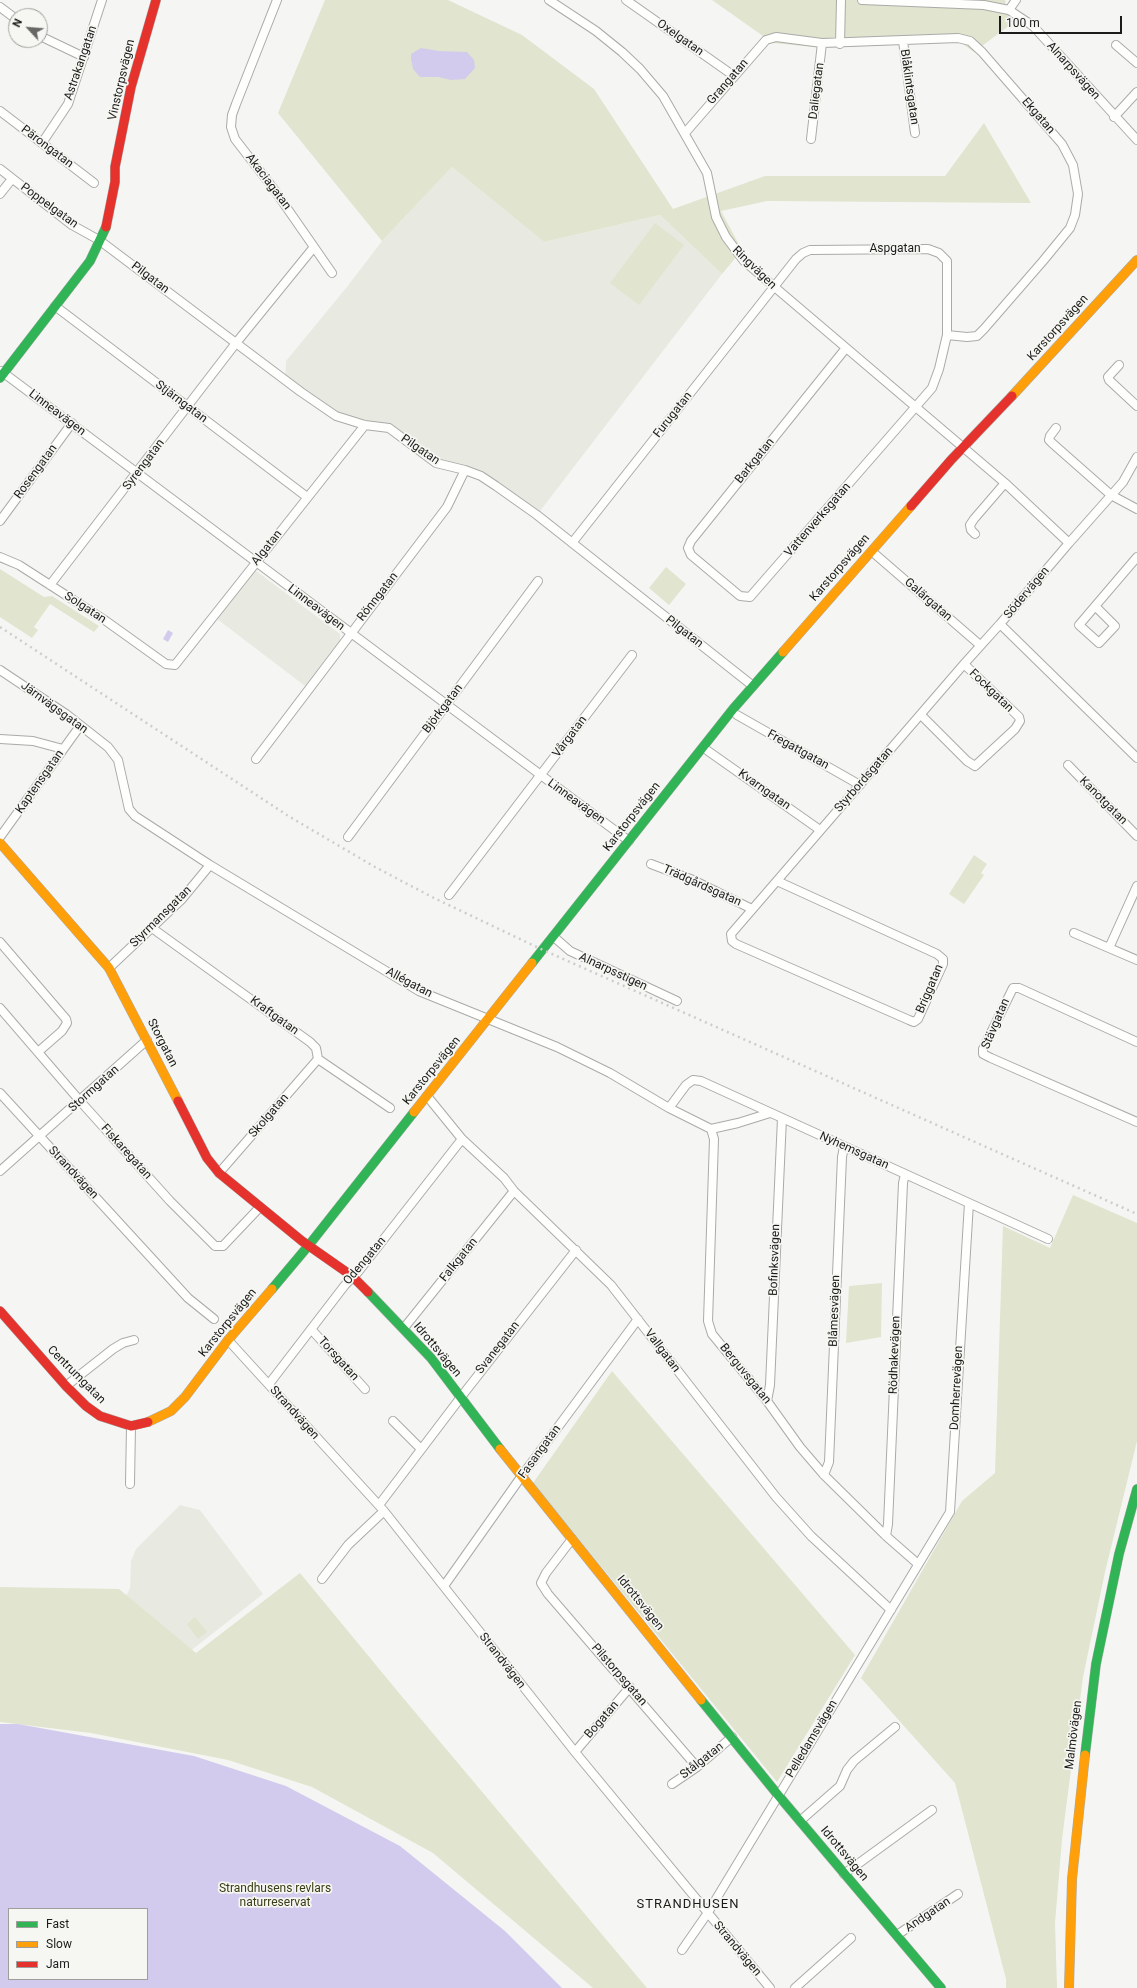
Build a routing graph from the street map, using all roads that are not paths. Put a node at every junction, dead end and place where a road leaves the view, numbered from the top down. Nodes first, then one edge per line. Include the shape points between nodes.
1 (102, 0) edge
2 (156, 0) edge
3 (277, 0) edge
4 (549, 0) edge
5 (626, 0) edge
6 (841, 0) edge
7 (862, 0) edge
8 (1016, 0) edge
9 (0, 6) edge
10 (1009, 10) junction
11 (8, 12) edge
12 (776, 37) joint
13 (48, 40) edge
14 (903, 41) junction
15 (822, 43) junction
16 (840, 44) junction
17 (1116, 45) dead end
18 (84, 57) junction
19 (1137, 63) edge
20 (734, 76) junction
21 (1137, 92) edge
22 (0, 111) edge
23 (1114, 117) junction
24 (685, 133) junction
25 (915, 133) dead end
26 (811, 139) dead end
27 (1137, 140) edge
28 (42, 143) junction
29 (0, 169) edge
30 (12, 179) junction
31 (94, 183) dead end
32 (0, 194) edge
33 (99, 240) junction
34 (314, 247) junction
35 (1137, 260) edge
36 (332, 273) dead end
37 (774, 287) junction
38 (55, 306) junction
39 (947, 335) junction
40 (236, 343) junction
41 (846, 348) junction
42 (1119, 365) dead end
43 (1, 374) edge
44 (1137, 406) edge
45 (188, 407) junction
46 (916, 407) junction
47 (72, 424) junction
48 (365, 425) junction
49 (1056, 428) dead end
50 (963, 448) junction
51 (1137, 457) edge
52 (465, 470) junction
53 (138, 473) junction
54 (1005, 483) junction
55 (1111, 496) junction
56 (307, 497) junction
57 (1137, 509) edge
58 (0, 520) edge
59 (975, 534) dead end
60 (572, 543) junction
61 (1069, 543) junction
62 (876, 555) dead end
63 (0, 557) edge
64 (1137, 557) edge
65 (255, 562) junction
66 (713, 572) joint
67 (538, 581) dead end
68 (50, 585) junction
69 (1095, 606) junction
70 (1000, 624) junction
71 (350, 633) junction
72 (980, 645) junction
73 (632, 655) dead end
74 (166, 664) joint
75 (964, 664) junction
76 (0, 670) edge
77 (753, 686) junction
78 (446, 705) junction
79 (737, 715) dead end
80 (921, 715) junction
81 (80, 726) junction
82 (0, 739) edge
83 (108, 747) joint
84 (63, 749) junction
85 (708, 750) dead end
86 (1137, 758) edge
87 (256, 759) dead end
88 (1068, 765) dead end
89 (540, 775) junction
90 (860, 785) junction
91 (820, 830) junction
92 (1137, 836) edge
93 (0, 837) edge
94 (348, 837) dead end
95 (629, 841) junction
96 (0, 843) edge
97 (210, 864) junction
98 (651, 864) dead end
99 (777, 881) junction
100 (1137, 886) edge
101 (449, 895) dead end
102 (752, 909) junction
103 (152, 928) junction
104 (1074, 933) dead end
105 (554, 937) junction
106 (731, 937) joint
107 (0, 942) edge
108 (1109, 948) junction
109 (1137, 960) edge
110 (109, 968) junction
111 (677, 1001) dead end
112 (0, 1008) edge
113 (489, 1019) junction
114 (147, 1040) junction
115 (1137, 1042) edge
116 (38, 1052) junction
117 (318, 1059) junction
118 (0, 1094) edge
119 (427, 1096) junction
120 (80, 1101) junction
121 (390, 1108) dead end
122 (669, 1108) junction
123 (770, 1113) junction
124 (782, 1118) junction
125 (1137, 1122) edge
126 (711, 1129) junction
127 (40, 1137) junction
128 (462, 1139) junction
129 (844, 1146) junction
130 (0, 1171) edge
131 (219, 1173) junction
132 (905, 1174) junction
133 (514, 1191) junction
134 (969, 1203) junction
135 (260, 1207) junction
136 (1048, 1239) dead end
137 (308, 1245) junction
138 (576, 1250) junction
139 (352, 1276) junction
140 (0, 1311) edge
141 (214, 1319) dead end
142 (638, 1319) junction
143 (404, 1328) junction
144 (311, 1329) junction
145 (134, 1340) dead end
146 (228, 1340) junction
147 (269, 1384) junction
148 (66, 1386) junction
149 (366, 1389) dead end
150 (460, 1396) junction
151 (767, 1401) junction
152 (393, 1421) dead end
153 (131, 1426) junction
154 (421, 1449) junction
155 (824, 1475) junction
156 (521, 1477) junction
157 (130, 1484) dead end
158 (1137, 1489) edge
159 (381, 1508) junction
160 (886, 1536) junction
161 (572, 1538) junction
162 (918, 1564) junction
163 (322, 1579) dead end
164 (444, 1586) junction
165 (891, 1610) junction
166 (630, 1688) junction
167 (895, 1726) dead end
168 (732, 1737) junction
169 (574, 1752) junction
170 (697, 1767) junction
171 (672, 1784) dead end
172 (778, 1795) junction
173 (932, 1810) dead end
174 (800, 1821) junction
175 (844, 1874) junction
176 (958, 1894) dead end
177 (707, 1914) junction
178 (897, 1935) junction
179 (850, 1938) dead end
180 (682, 1950) dead end
181 (770, 1988) edge
182 (795, 1988) edge
183 (941, 1988) edge
184 (1069, 1988) edge

1 - 18 street, Astrakangatan
2 - 33 street, Vinstorpsvägen via 131,87 115,167 109,182
3 - 34 street, Akaciagatan via 232,115 231,127 235,138
4 - 24 street, Ringvägen via 596,30 640,69 663,96
5 - 20 street, Oxelgatan
6 - 16 street
7 - 10 street, Alnarpsvägen via 984,5
8 - 10 street
9 - 11 street
10 - 23 street, Alnarpsvägen via 1033,26
12 - 15 street, Ekgatan
12 - 20 street, Grangatan via 766,40
13 - 18 street
14 - 16 street, Ekgatan
14 - 25 street, Blåklintsgatan
14 - 39 street, Ekgatan via 958,38 970,41 1057,138 1073,165 1076,179 1078,194 1075,215 1065,234 1043,261 977,336
15 - 16 street, Ekgatan
15 - 26 street, Daliegatan
17 - 19 street
18 - 28 street, Astrakangatan via 68,104
20 - 24 street, Grangatan
21 - 23 street
22 - 28 street, Pärongatan
23 - 27 street, Alnarpsvägen
24 - 37 street, Ringvägen via 707,173 716,217 726,237 744,261
28 - 31 street, Pärongatan
29 - 30 street, Poppelgatan
30 - 32 street
30 - 33 street, Poppelgatan via 72,225
33 - 38 street, Vinstorpsvägen via 90,261
33 - 40 street, Pilgatan
34 - 36 street, Akaciagatan
34 - 40 street
35 - 50 street, Karstorpsvägen
37 - 39 street, Aspgatan via 796,259 810,250 928,249 939,253 947,261
37 - 41 street, Ringvägen
37 - 60 street, Furugatan
38 - 43 street, Vinstorpsvägen
38 - 45 street, Stjärngatan
39 - 46 street, Aspgatan via 932,388
40 - 45 street, Syrengatan
40 - 48 street, Pilgatan via 330,412 342,419
41 - 46 street, Ringvägen
41 - 66 street, Barkgatan via 691,541 688,548 691,555
42 - 44 street via 1108,377 1109,380
43 - 47 street, Linneavägen
45 - 53 street, Syrengatan
45 - 56 street, Stjärngatan
46 - 50 street, Ringvägen
46 - 66 street, Vattenverksgatan via 750,597 740,596
47 - 53 street, Linneavägen
47 - 58 street, Rosengatan
48 - 52 street, Pilgatan via 389,428 436,464
48 - 56 street, Algatan
49 - 55 street via 1049,440
50 - 54 street
50 - 77 street, Karstorpsvägen
51 - 55 street, Södervägen via 1123,482
52 - 60 street, Pilgatan via 481,476 496,486
52 - 71 street, Rönngatan via 447,507
53 - 65 street, Linneavägen
53 - 68 street, Syrengatan
54 - 59 street via 970,525
54 - 61 street
55 - 57 street
55 - 61 street, Södervägen
56 - 65 street, Algatan
60 - 77 street, Pilgatan
61 - 70 street, Södervägen
62 - 72 street, Galärgatan
63 - 68 street, Solgatan via 19,565
64 - 69 street
65 - 71 street, Linneavägen
65 - 74 street, Algatan via 212,621 175,664
67 - 78 street, Björkgatan
68 - 74 street, Solgatan
69 - 69 street via 1115,626 1099,643 1079,625
70 - 72 street, Styrbordsgatan
70 - 86 street, Södervägen
71 - 78 street, Linneavägen
71 - 87 street, Rönngatan
72 - 75 street, Styrbordsgatan
73 - 89 street, Vårgatan
75 - 80 street, Styrbordsgatan
75 - 80 street, Fockgatan via 1019,717 1020,721 1015,729 975,766
76 - 81 street, Järnvägsgatan
77 - 95 street, Karstorpsvägen
78 - 89 street, Linneavägen
78 - 94 street, Björkgatan
79 - 90 street, Fregattgatan
80 - 90 street, Styrbordsgatan
81 - 83 street, Järnvägsgatan
81 - 84 street, Kaptensgatan
82 - 84 street via 32,741
83 - 97 street, Allégatan via 118,760 129,809 135,816
84 - 93 street, Kaptensgatan
85 - 91 street, Kvarngatan
88 - 92 street, Kanotgatan
89 - 95 street, Linneavägen
89 - 101 street, Vårgatan
90 - 91 street, Styrbordsgatan
91 - 99 street, Styrbordsgatan
95 - 105 street, Karstorpsvägen
96 - 110 street, Storgatan
97 - 103 street, Styrmansgatan via 182,899
97 - 113 street, Allégatan via 419,991
98 - 102 street, Trädgårdsgatan via 693,880
99 - 102 street, Styrbordsgatan
99 - 106 street, Briggatan via 943,959 918,1019 914,1022 909,1020 736,944
100 - 108 street
102 - 106 street, Styrbordsgatan
103 - 110 street, Styrmansgatan
103 - 117 street, Kraftgatan via 310,1042 316,1048
104 - 108 street
105 - 111 street, Alnarpsstigen via 570,952
105 - 113 street, Karstorpsvägen
107 - 116 street via 66,1019 67,1023 62,1031
108 - 109 street
110 - 114 street, Storgatan
112 - 116 street, Fiskaregatan
113 - 119 street, Karstorpsvägen
113 - 122 street, Allégatan via 557,1047 610,1073
114 - 120 street, Stormgatan
114 - 131 street, Storgatan via 207,1158
115 - 125 street, Stävgatan via 1019,988 1013,988 983,1049 983,1054
116 - 120 street, Fiskaregatan
117 - 121 street
117 - 131 street, Skolgatan
118 - 127 street, Strandvägen
119 - 128 street, Vallgatan
119 - 137 street, Karstorpsvägen
120 - 127 street, Stormgatan
120 - 135 street, Fiskaregatan via 215,1246 223,1246
122 - 123 street, Nyhemsgatan via 686,1085 693,1080 701,1081
122 - 126 street, Allégatan
123 - 124 street, Nyhemsgatan
123 - 126 street
124 - 129 street, Nyhemsgatan
124 - 151 street, Bofinksvägen via 770,1385
126 - 151 street, Berguvsgatan via 714,1139 708,1321 712,1334
127 - 130 street, Stormgatan
127 - 141 street, Strandvägen via 188,1298
128 - 133 street, Vallgatan via 504,1178
128 - 139 street, Odengatan via 358,1272
129 - 132 street, Nyhemsgatan
129 - 155 street, Blåmesvägen via 829,1462
131 - 135 street, Storgatan
132 - 134 street, Nyhemsgatan
132 - 160 street, Rödhakevägen
133 - 138 street, Vallgatan
133 - 143 street, Falkgatan
134 - 136 street, Nyhemsgatan
134 - 162 street, Domherrevägen via 950,1512
135 - 137 street, Storgatan
137 - 139 street, Idrottsvägen
137 - 146 street, Karstorpsvägen
138 - 142 street, Vallgatan
138 - 150 street, Svanegatan
139 - 143 street, Idrottsvägen
139 - 144 street, Odengatan
140 - 148 street, Centrumgatan
142 - 156 street, Fasangatan
142 - 165 street, Vallgatan via 776,1497 811,1536
143 - 150 street, Idrottsvägen
144 - 147 street, Odengatan
144 - 149 street, Torsgatan
145 - 148 street via 113,1349
146 - 147 street, Strandvägen
146 - 153 street, Karstorpsvägen via 185,1397 171,1411 145,1424
147 - 159 street, Strandvägen
148 - 153 street, Centrumgatan via 100,1416
150 - 154 street, Svanegatan
150 - 156 street, Idrottsvägen
151 - 155 street, Berguvsgatan
152 - 154 street
153 - 157 street
154 - 159 street, Svanegatan
155 - 160 street, Berguvsgatan
156 - 161 street, Idrottsvägen
156 - 164 street, Fasangatan
158 - 184 street, Malmövägen via 1119,1554 1096,1664 1088,1721 1072,1879
159 - 163 street, Svanegatan
159 - 164 street, Strandvägen
160 - 162 street, Berguvsgatan
161 - 166 street, Pilstorpsgatan via 541,1583
161 - 168 street, Idrottsvägen
162 - 165 street, Pelledamsvägen
164 - 169 street, Strandvägen
165 - 172 street, Pelledamsvägen
166 - 169 street, Bogatan
166 - 170 street, Pilstorpsgatan
167 - 174 street via 854,1762 847,1770 840,1786
168 - 170 street, Stålgatan
168 - 172 street, Idrottsvägen
169 - 177 street, Strandvägen
170 - 171 street, Stålgatan
172 - 174 street, Idrottsvägen
172 - 177 street, Pelledamsvägen
173 - 175 street
174 - 175 street, Idrottsvägen
175 - 178 street, Idrottsvägen
176 - 178 street, Andgatan
177 - 180 street, Pelledamsvägen
177 - 181 street, Strandvägen
178 - 183 street, Idrottsvägen
179 - 182 street

